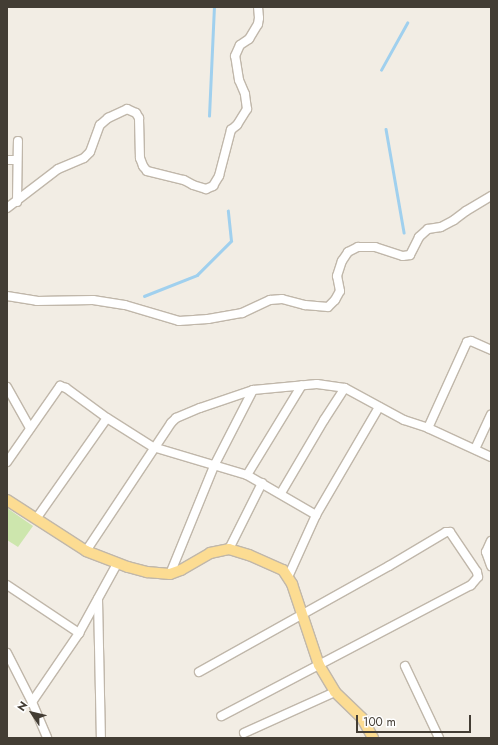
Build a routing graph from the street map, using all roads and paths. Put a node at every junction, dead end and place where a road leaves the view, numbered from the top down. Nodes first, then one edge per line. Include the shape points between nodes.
1 (258, 7) edge
2 (18, 142) dead end
3 (7, 160) edge
4 (17, 160) junction
5 (491, 196) edge
6 (17, 202) junction
7 (7, 208) edge
8 (7, 296) edge
9 (491, 350) edge
10 (302, 386) junction
11 (7, 387) edge
12 (345, 388) junction
13 (253, 390) junction
14 (379, 407) junction
15 (491, 414) edge
16 (107, 418) junction
17 (30, 428) junction
18 (428, 428) junction
19 (154, 447) junction
20 (475, 448) junction
21 (491, 456) edge
22 (7, 462) edge
23 (215, 464) junction
24 (247, 475) junction
25 (262, 484) junction
26 (280, 493) junction
27 (7, 500) edge
28 (316, 515) junction
29 (36, 519) junction
30 (491, 542) edge
31 (229, 549) junction
32 (86, 551) junction
33 (117, 564) junction
34 (491, 566) edge
35 (170, 574) junction
36 (288, 577) junction
37 (7, 585) edge
38 (98, 598) junction
39 (302, 616) junction
40 (79, 633) junction
41 (7, 653) edge
42 (319, 665) junction
43 (405, 666) dead end
44 (199, 672) dead end
45 (335, 692) junction
46 (32, 702) junction
47 (220, 716) dead end
48 (244, 733) dead end
49 (47, 738) edge
50 (101, 738) edge
51 (373, 738) edge
52 (439, 738) edge

1 - 6 street via 258,24 234,56 247,109 238,125 231,130 219,176 213,186 206,189 193,186 184,180 147,171 143,166 140,152 139,118 136,113 127,109 100,125 95,143 87,155 58,168
2 - 4 street
3 - 4 street
4 - 6 street
5 - 8 street via 454,220 428,230 419,237 410,255 403,256 375,247 358,247 348,252 337,276 340,291 328,307 282,299 270,300 242,313 180,321 125,305 93,300 37,301
6 - 7 street
9 - 18 street via 471,341 467,342
10 - 12 street via 317,384
10 - 13 street
10 - 24 street
11 - 17 street
12 - 14 street
12 - 26 street
13 - 19 street via 176,418
13 - 23 street
14 - 18 street via 404,420
14 - 28 street
15 - 20 street
16 - 17 street via 60,386
16 - 19 street
16 - 29 street
17 - 22 street
18 - 20 street
19 - 23 street
19 - 32 street
20 - 21 street
23 - 24 street
23 - 35 street
24 - 25 street
25 - 26 street
25 - 31 street
26 - 28 street
27 - 29 main road
28 - 36 street
29 - 32 main road
30 - 34 street via 486,552
31 - 35 main road via 210,553
31 - 36 main road via 283,570
32 - 33 main road
33 - 35 main road via 147,572
33 - 38 street
36 - 39 main road
37 - 40 street
38 - 40 street
38 - 50 street
39 - 42 main road
39 - 42 street via 446,532 450,532 477,572 478,577 471,584
39 - 44 street
40 - 46 street
41 - 46 street
42 - 45 main road
42 - 47 street
43 - 52 street
45 - 48 street
45 - 51 main road via 362,718
46 - 49 street

